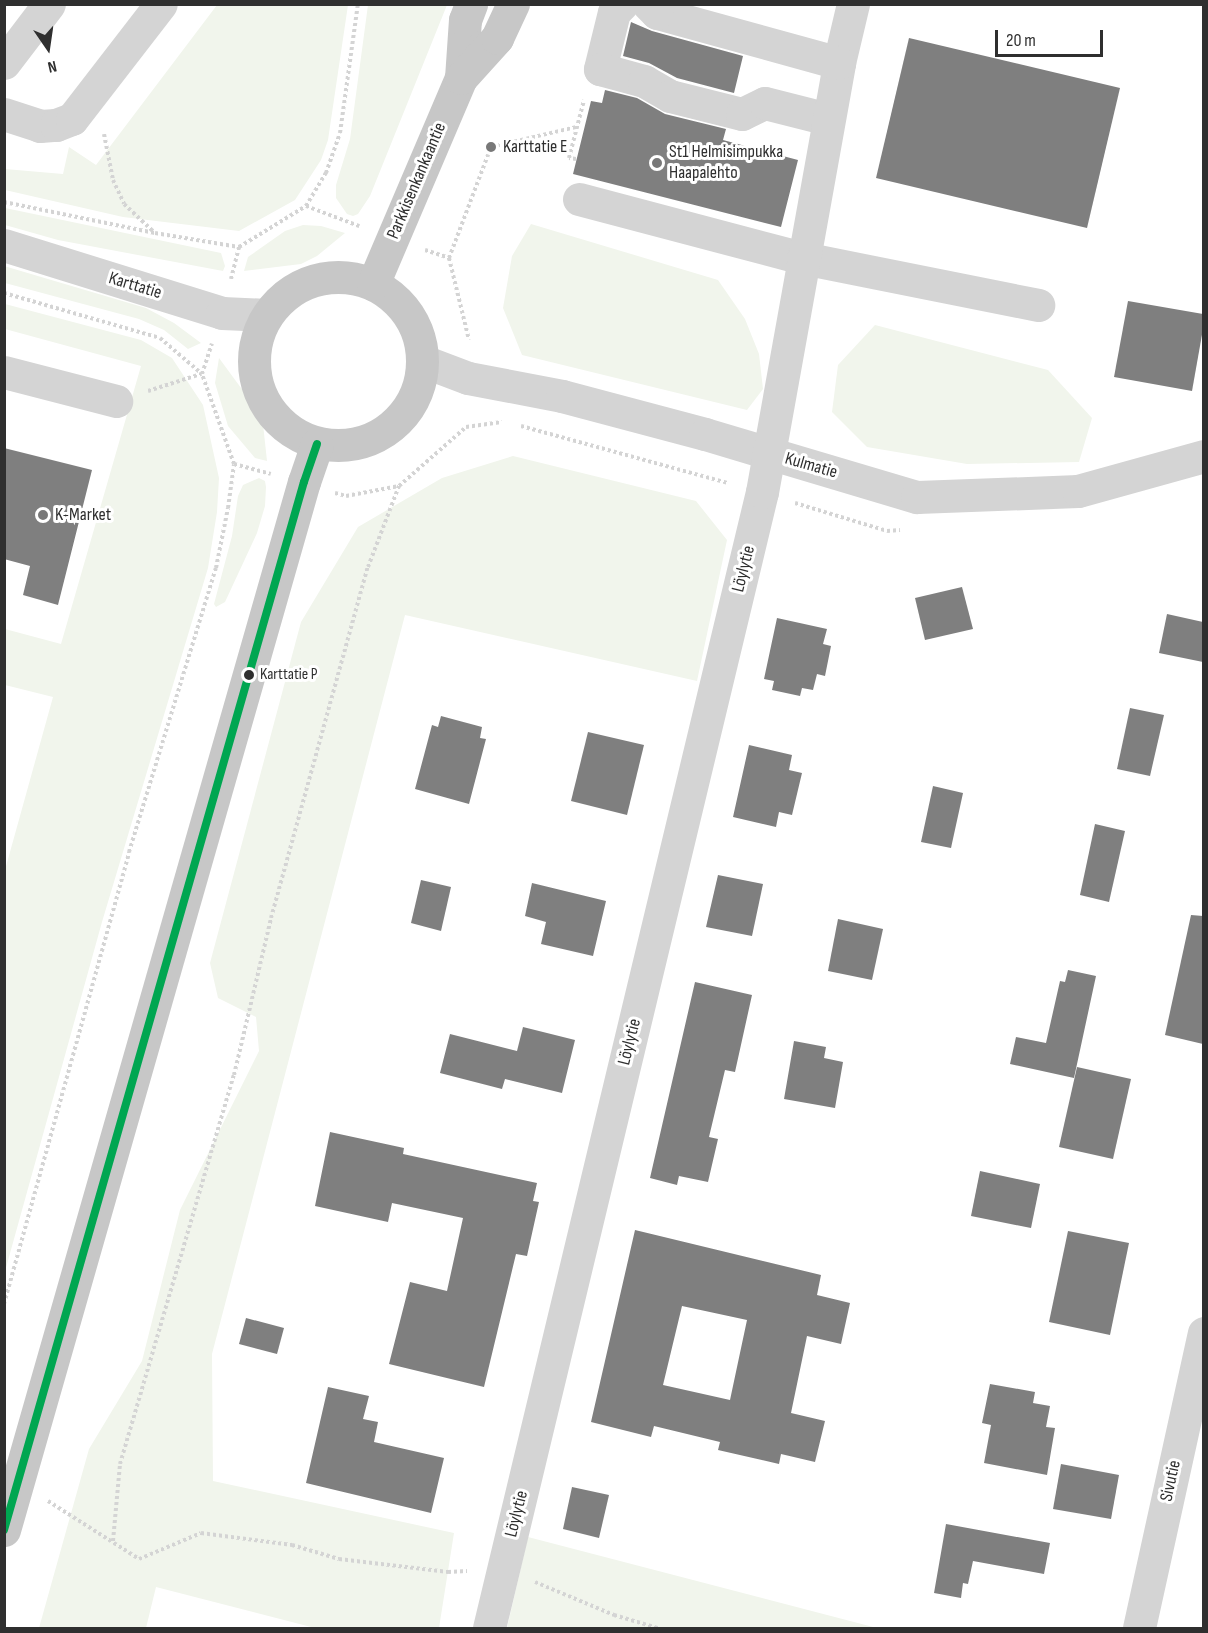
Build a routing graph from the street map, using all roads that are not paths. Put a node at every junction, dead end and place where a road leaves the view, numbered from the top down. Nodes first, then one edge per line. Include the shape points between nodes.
1 (49, 4) edge
2 (161, 4) edge
3 (471, 4) edge
4 (513, 4) edge
5 (621, 4) edge
6 (648, 4) edge
7 (854, 4) edge
8 (4, 63) edge
9 (839, 63) junction
10 (461, 78) junction
11 (4, 114) edge
12 (828, 119) junction
13 (579, 199) dead end
14 (4, 245) edge
15 (803, 258) junction
16 (373, 284) junction
17 (1038, 305) dead end
18 (267, 315) junction
19 (423, 361) junction
20 (4, 372) edge
21 (116, 401) road end
22 (317, 444) junction
23 (770, 454) junction
24 (1203, 456) edge
25 (1203, 1333) edge
26 (11, 1483) edge
27 (4, 1530) edge
28 (489, 1629) edge
29 (1139, 1629) edge

1 - 8 street
2 - 11 street via 72,119 40,126
3 - 10 main road, Parkkisenkankaantie via 465,20
4 - 10 main road, Parkkisenkankaantie via 497,38
5 - 12 street via 614,12 600,69 644,81 670,96 742,114 765,103
6 - 9 street via 657,13
7 - 9 street, Löylytie
9 - 12 street, Löylytie
10 - 16 main road, Parkkisenkankaantie
12 - 15 street, Löylytie
13 - 15 street
14 - 18 street, Karttatie via 222,313
15 - 17 street
15 - 23 street, Löylytie
16 - 18 main road via 346,277 324,278 293,289
16 - 19 main road via 404,308 417,330
18 - 22 main road via 255,343 254,379 272,415 296,436
19 - 22 main road via 418,392 396,424 357,444
19 - 23 street, Kulmatie via 468,378 562,396
20 - 21 street
22 - 26 main road
23 - 24 street, Kulmatie via 917,497 1077,491
23 - 28 street, Löylytie
25 - 29 street, Sivutie
26 - 27 main road

